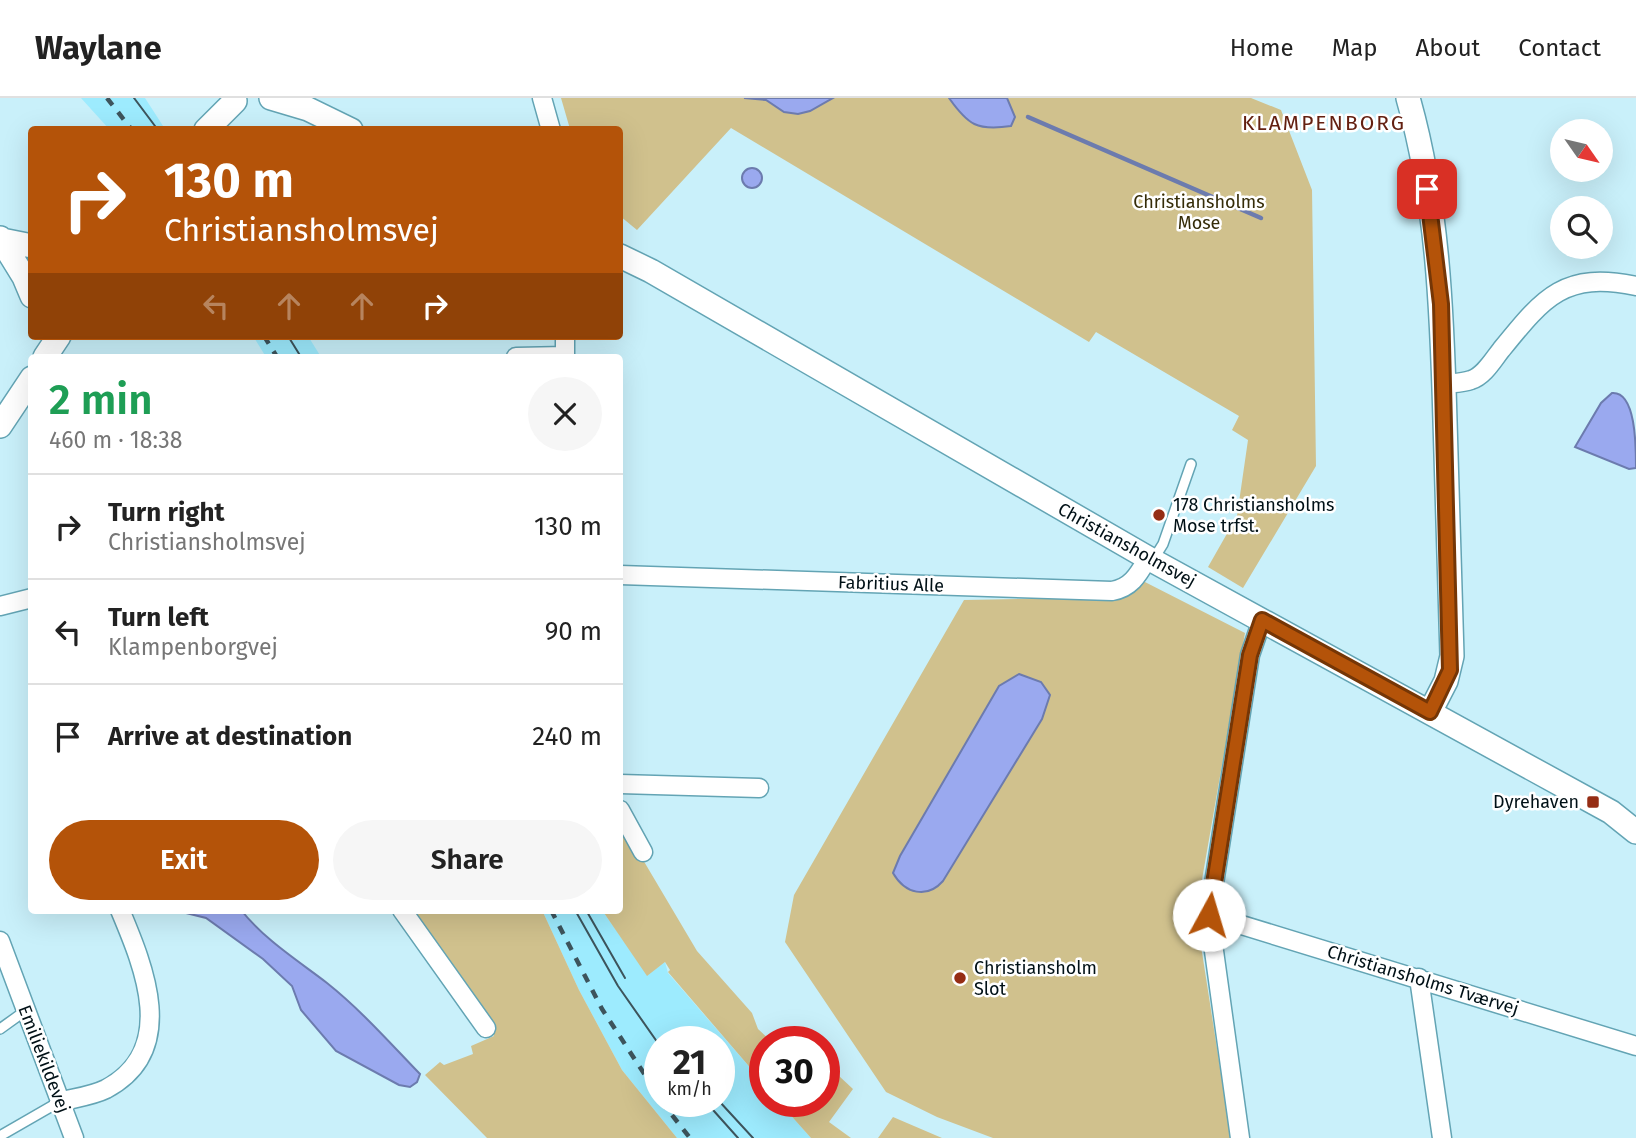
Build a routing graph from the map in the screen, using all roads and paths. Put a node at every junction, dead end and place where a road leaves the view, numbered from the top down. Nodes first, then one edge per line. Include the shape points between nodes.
1 (271, 98) edge
2 (542, 98) edge
3 (1408, 98) edge
4 (233, 99) edge
5 (302, 104) edge
6 (208, 126) edge
7 (343, 126) edge
8 (550, 126) edge
9 (1, 239) edge
10 (28, 245) edge
11 (623, 257) edge
12 (28, 286) edge
13 (1636, 286) edge
14 (28, 384) edge
15 (1444, 384) junction
16 (0, 426) edge
17 (1191, 464) dead end
18 (1150, 560) junction
19 (623, 575) edge
20 (28, 599) edge
21 (0, 606) edge
22 (1262, 620) junction
23 (1430, 712) junction
24 (623, 783) edge
25 (759, 788) dead end
26 (623, 815) edge
27 (1636, 832) edge
28 (643, 852) dead end
29 (122, 914) edge
30 (405, 914) edge
31 (1209, 915) junction
32 (0, 941) edge
33 (1419, 978) junction
34 (26, 1011) junction
35 (486, 1028) dead end
36 (0, 1029) edge
37 (1636, 1046) edge
38 (59, 1102) junction
39 (0, 1136) edge
40 (74, 1138) edge
41 (1240, 1138) edge
42 (1442, 1138) edge

1 - 5 street
2 - 8 street
3 - 15 street via 1435,239
4 - 6 street
5 - 7 street
9 - 10 street
9 - 12 street
11 - 18 street, Christiansholmsvej
13 - 15 street via 1607,280 1566,288 1529,316 1485,370 1471,380
14 - 16 street
15 - 23 street via 1452,656 1446,681
17 - 18 lane via 1163,544
18 - 19 street, Fabritius Alle via 1125,589 1111,591
18 - 22 street, Christiansholmsvej
20 - 21 street
22 - 23 street, Christiansholmsvej
22 - 31 street via 1250,655
23 - 27 street, Christiansholmsvej via 1611,812
24 - 25 street
26 - 28 street
29 - 38 street via 150,995 147,1038 124,1076 104,1090
30 - 35 street
31 - 33 street, Christiansholms Tværvej
31 - 41 street
32 - 34 street, Emiliekildevej
33 - 37 street, Christiansholms Tværvej
33 - 42 street
34 - 36 lane
34 - 38 street, Emiliekildevej
38 - 39 lane
38 - 40 street, Emiliekildevej

